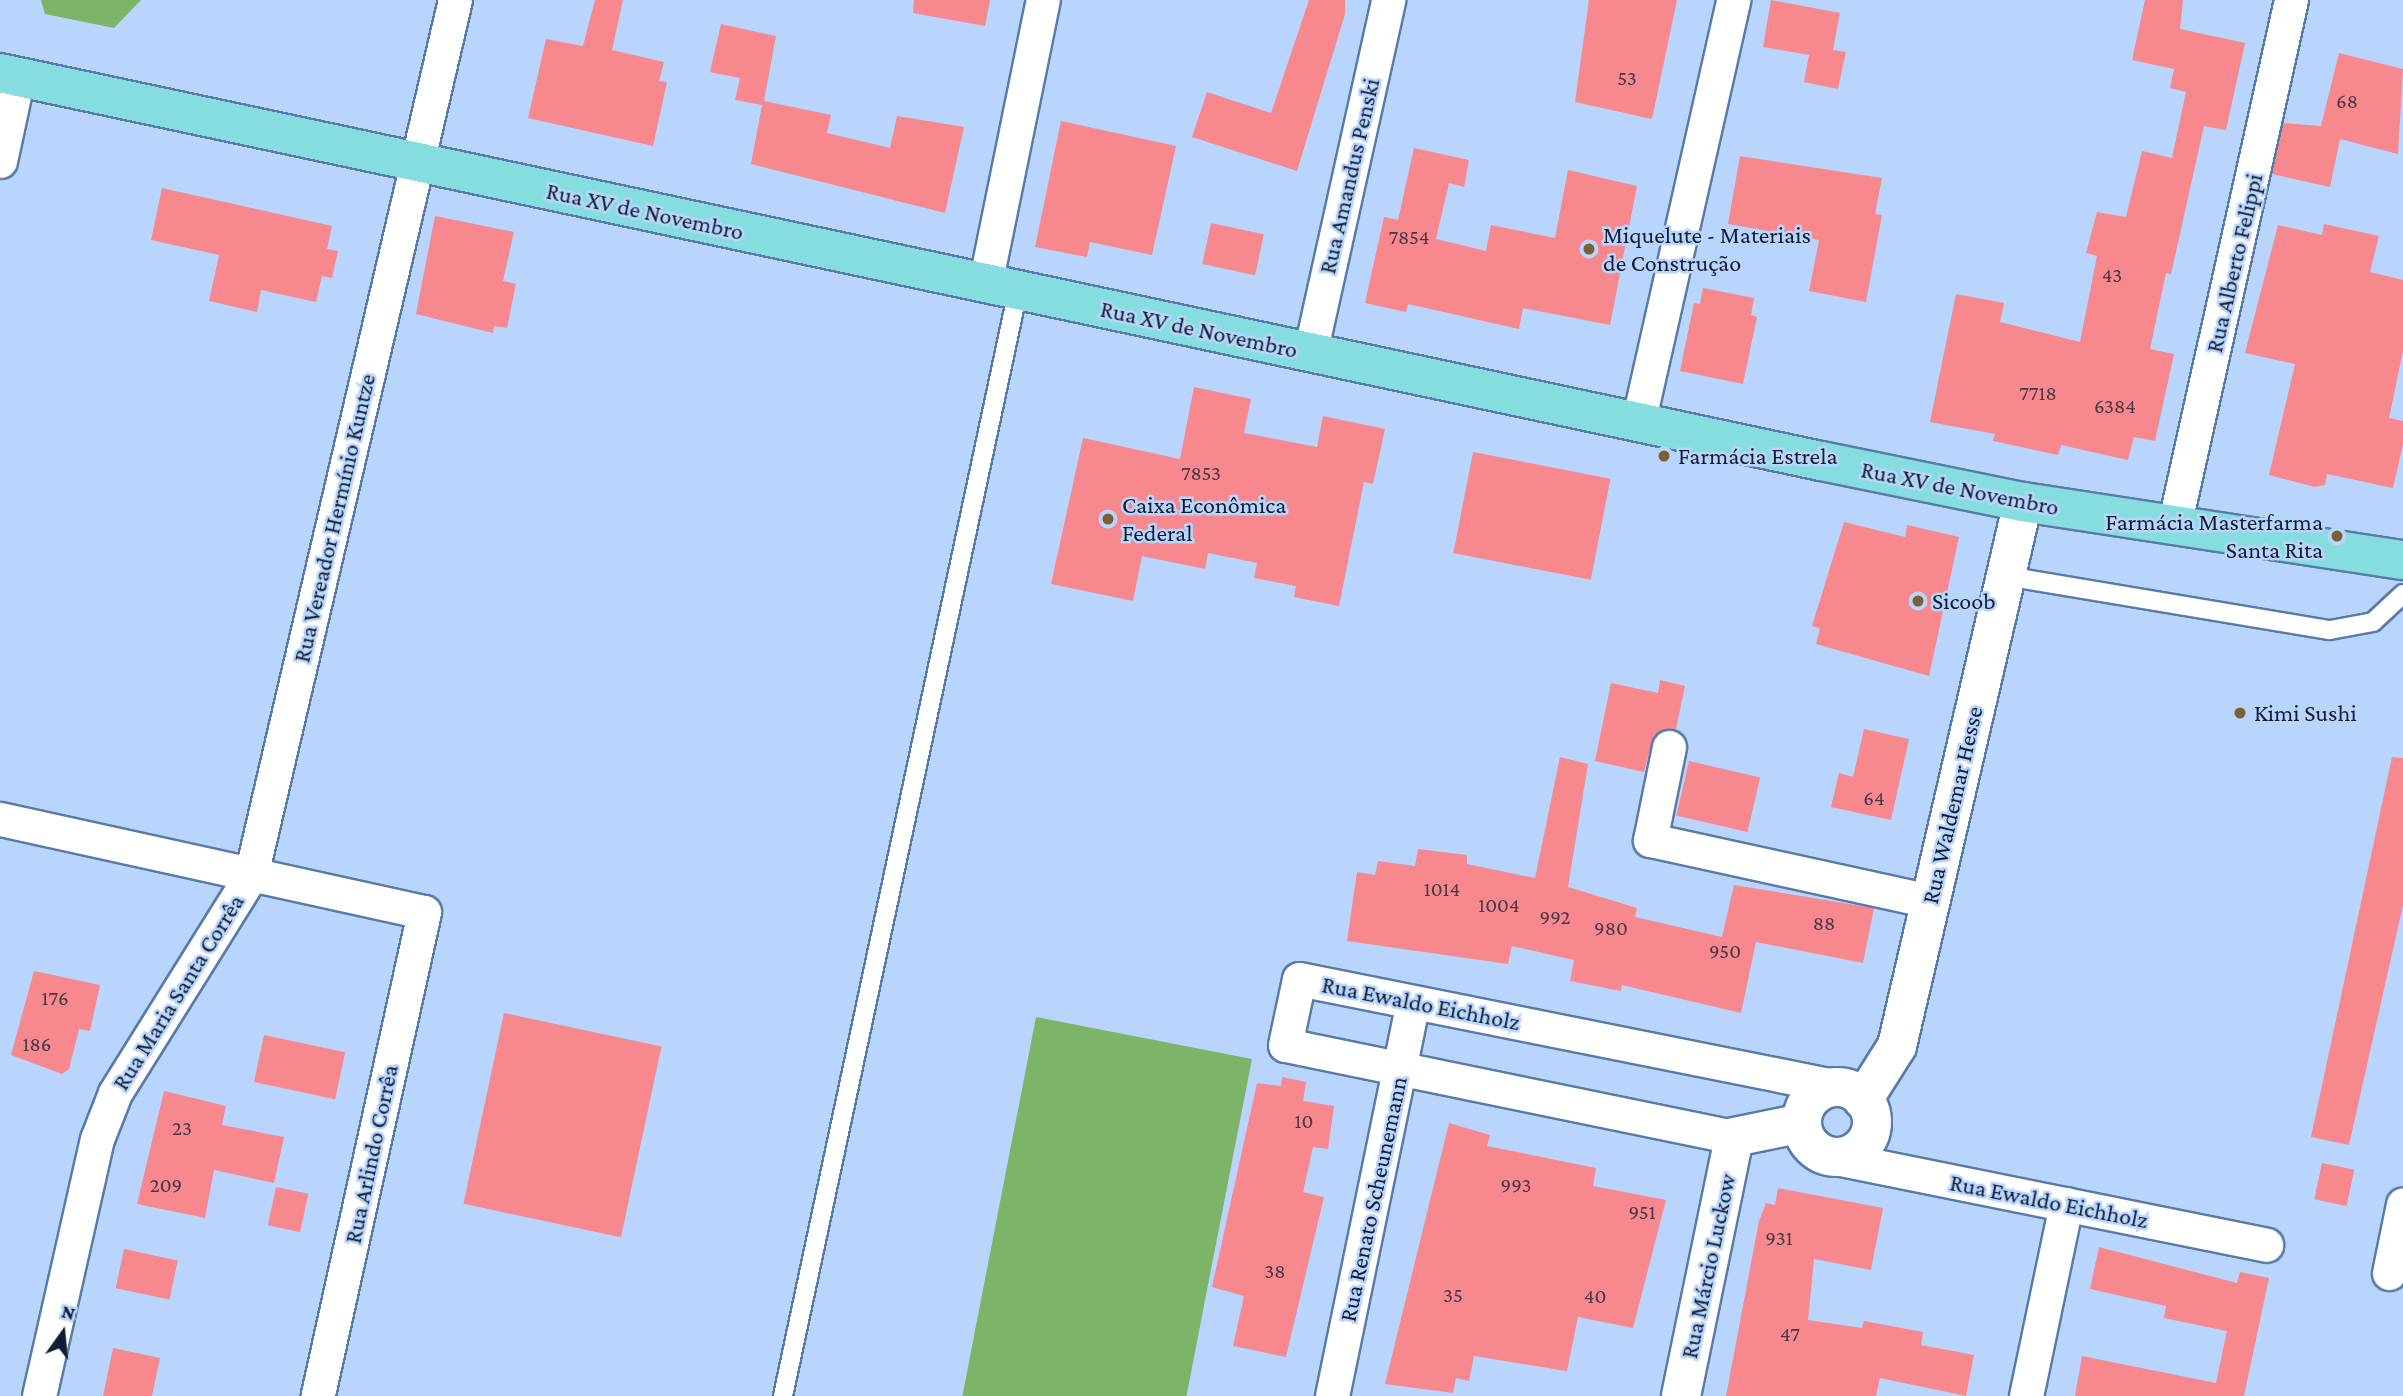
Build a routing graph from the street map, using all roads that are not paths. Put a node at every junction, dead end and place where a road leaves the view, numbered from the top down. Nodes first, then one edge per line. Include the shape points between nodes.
1 (455, 0) edge
2 (1043, 0) edge
3 (1388, 0) edge
4 (1733, 0) edge
5 (2291, 0) edge
6 (9, 75) edge
7 (0, 160) edge
8 (418, 162) junction
9 (1002, 287) junction
10 (1310, 353) junction
11 (1638, 423) junction
12 (2023, 502) junction
13 (2174, 526) junction
14 (2403, 560) edge
15 (2006, 576) junction
16 (2403, 594) edge
17 (1670, 747) dead end
18 (0, 819) edge
19 (251, 874) junction
20 (1930, 901) junction
21 (1413, 1002) junction
22 (1399, 1069) junction
23 (1851, 1094) junction
24 (1802, 1123) junction
25 (1734, 1137) junction
26 (1831, 1157) junction
27 (2066, 1204) junction
28 (2403, 1204) edge
29 (2266, 1245) dead end
30 (2389, 1273) dead end
31 (39, 1396) edge
32 (318, 1396) edge
33 (783, 1396) edge
34 (1332, 1396) edge
35 (1681, 1396) edge
36 (2026, 1396) edge

1 - 8 street, Rua Vereador Hermínio Kuntze
2 - 9 street
3 - 10 street, Rua Amandus Penski
4 - 11 street
5 - 13 street, Rua Alberto Felippi
6 - 7 street
6 - 8 main road, Rua XV de Novembro
8 - 9 main road, Rua XV de Novembro
8 - 19 street, Rua Vereador Hermínio Kuntze
9 - 10 main road, Rua XV de Novembro
9 - 33 lane
10 - 11 main road, Rua XV de Novembro
11 - 12 main road, Rua XV de Novembro
12 - 13 main road, Rua XV de Novembro
12 - 15 street, Rua Waldemar Hesse
13 - 14 main road, Rua XV de Novembro
15 - 16 lane via 2330,630 2373,622
15 - 20 street, Rua Waldemar Hesse
17 - 20 street via 1650,840
18 - 19 street
19 - 31 street, Rua Maria Santa Corrêa via 115,1093 94,1150
19 - 32 street, Rua Arlindo Corrêa via 424,912
20 - 23 street, Rua Waldemar Hesse via 1897,1046
21 - 22 street, Rua Renato Scheunemann
21 - 22 street, Rua Ewaldo Eichholz via 1299,979 1285,1045
21 - 23 street, Rua Ewaldo Eichholz
22 - 25 street, Rua Ewaldo Eichholz
22 - 34 street, Rua Renato Scheunemann
23 - 24 street via 1817,1093
23 - 26 street via 1872,1119 1867,1140 1851,1154
24 - 25 street, Rua Ewaldo Eichholz
24 - 26 street via 1810,1145
25 - 35 street, Rua Márcio Luckow
26 - 27 street, Rua Ewaldo Eichholz
27 - 29 street, Rua Ewaldo Eichholz
27 - 36 street
28 - 30 street

